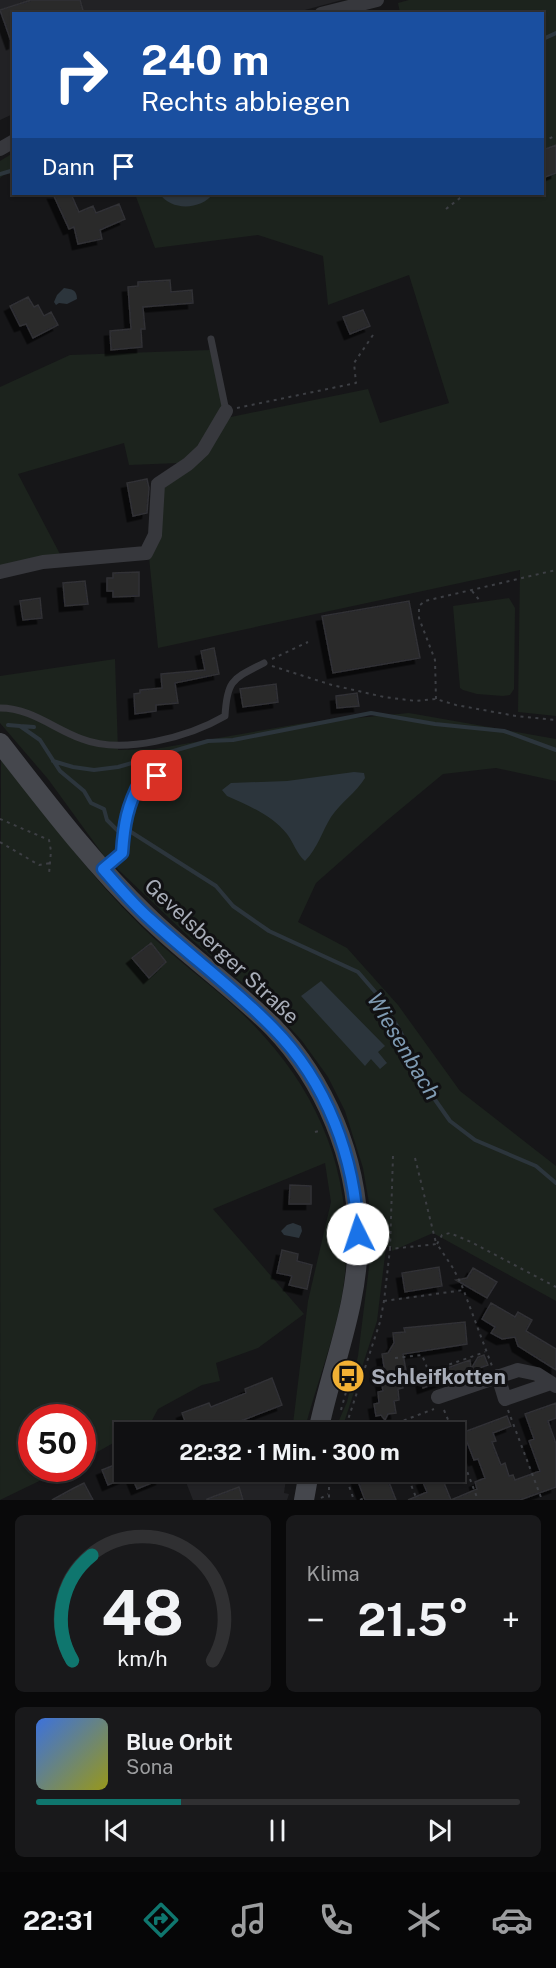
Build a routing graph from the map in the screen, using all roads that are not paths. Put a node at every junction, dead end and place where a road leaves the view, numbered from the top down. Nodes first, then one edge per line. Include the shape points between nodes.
1 (378, 0) edge
2 (327, 12) edge
3 (212, 339) dead end
4 (226, 411) joint
5 (0, 572) edge
6 (264, 663) road end
7 (0, 708) edge
8 (1, 746) edge
9 (173, 772) dead end
10 (103, 869) junction
11 (498, 1377) junction
12 (553, 1385) edge
13 (438, 1397) road end
14 (321, 1422) edge
15 (310, 1482) edge
16 (312, 1499) edge

1 - 2 street
3 - 4 lane
4 - 5 street via 203,450 158,484 155,535 146,553 43,562
6 - 7 lane via 232,681 226,694 225,716 181,735 147,742 107,745 82,740 23,711
8 - 10 main road, Gevelsberger Straße
9 - 10 lane via 141,780 124,819 122,853
10 - 14 main road, Gevelsberger Straße via 147,917 274,1029 304,1066 336,1124 352,1182 358,1253 350,1315
11 - 12 street via 518,1370 537,1374
11 - 12 street via 505,1399
11 - 13 street
15 - 16 main road

